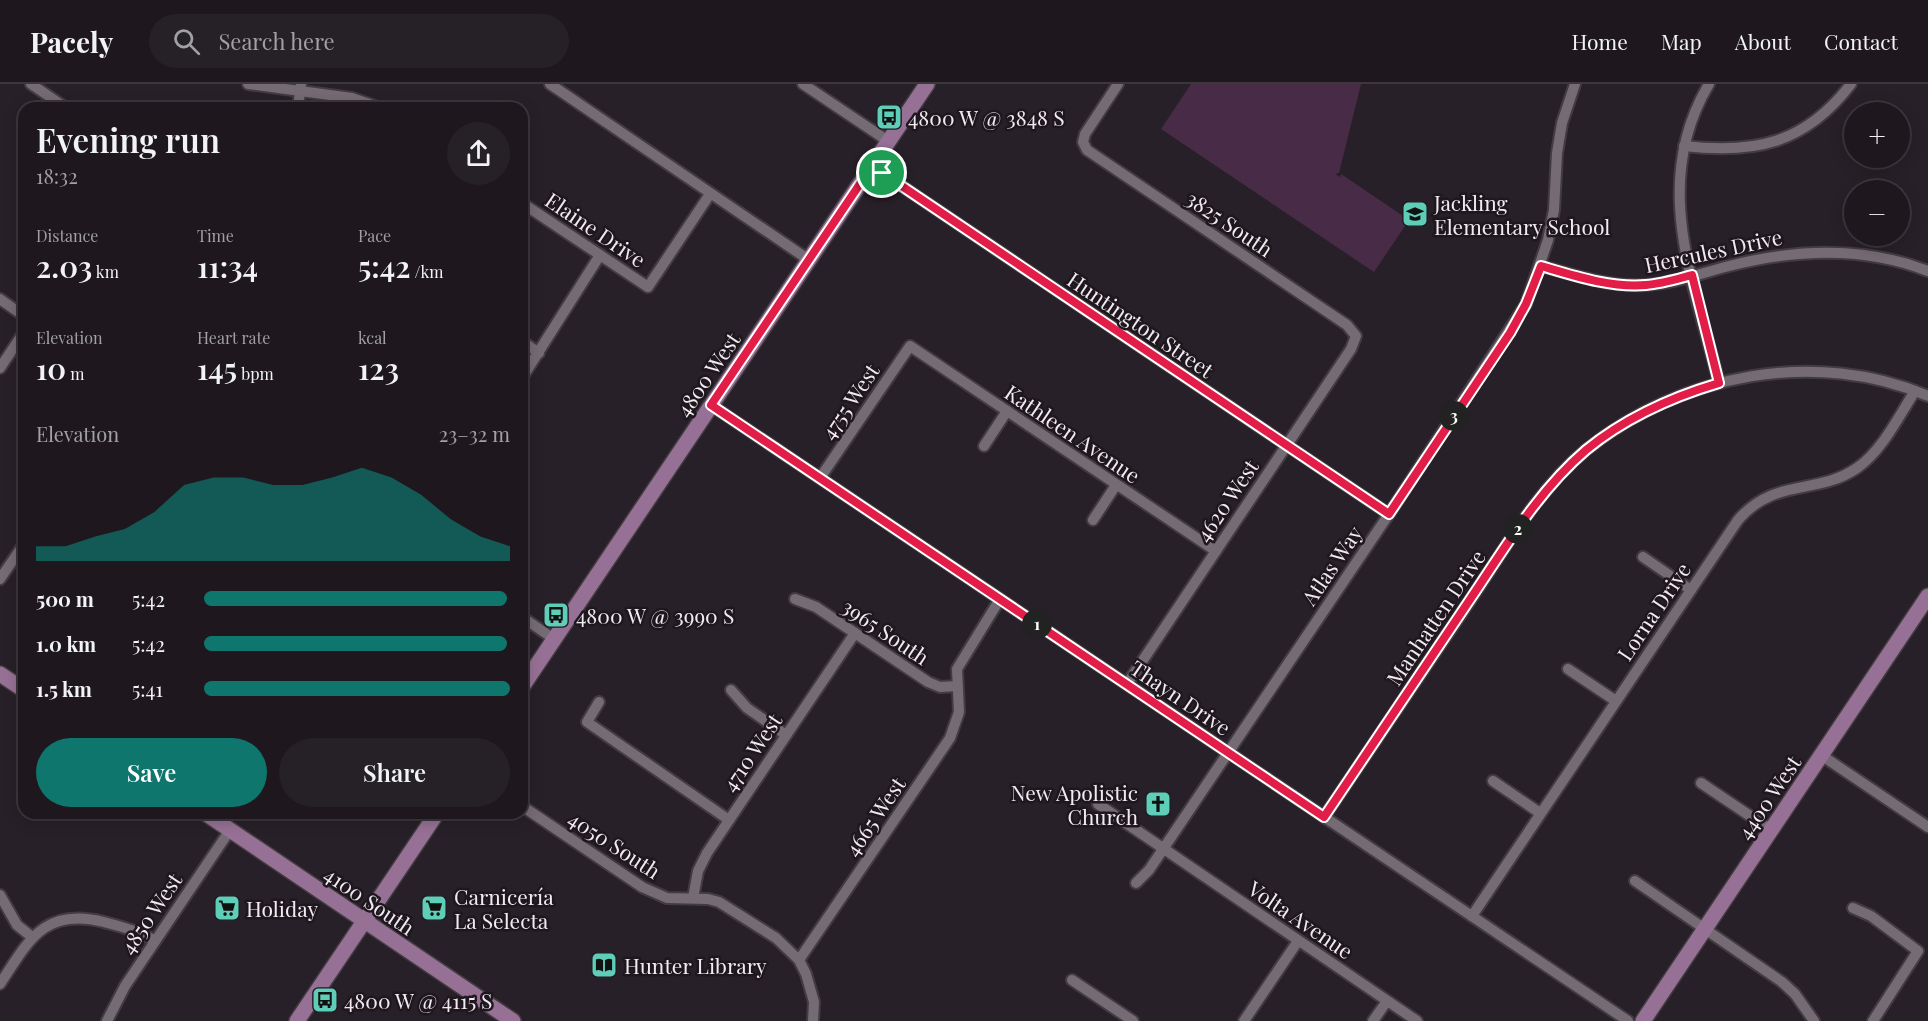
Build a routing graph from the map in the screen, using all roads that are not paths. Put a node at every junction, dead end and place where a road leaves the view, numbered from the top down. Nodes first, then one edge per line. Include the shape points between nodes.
1 (31, 84) edge
2 (248, 84) edge
3 (550, 84) edge
4 (803, 84) edge
5 (927, 84) edge
6 (1118, 84) edge
7 (1575, 84) edge
8 (1709, 84) edge
9 (1851, 84) edge
10 (301, 88) edge
11 (57, 102) edge
12 (364, 102) edge
13 (888, 141) junction
14 (1684, 146) junction
15 (872, 166) junction
16 (710, 194) junction
17 (528, 207) edge
18 (600, 255) junction
19 (808, 260) junction
20 (1541, 266) junction
21 (1928, 271) edge
22 (1692, 275) junction
23 (0, 299) edge
24 (18, 312) edge
25 (1356, 336) joint
26 (18, 341) edge
27 (528, 345) edge
28 (910, 346) joint
29 (539, 353) junction
30 (0, 368) edge
31 (528, 369) edge
32 (1719, 383) junction
33 (1916, 391) junction
34 (1928, 396) edge
35 (711, 405) junction
36 (1007, 411) junction
37 (1287, 445) junction
38 (984, 447) dead end
39 (820, 478) junction
40 (1116, 485) junction
41 (1389, 514) junction
42 (1093, 520) dead end
43 (1216, 551) junction
44 (18, 553) edge
45 (1642, 557) dead end
46 (0, 579) edge
47 (1691, 590) junction
48 (1928, 596) edge
49 (795, 599) dead end
50 (1000, 599) junction
51 (528, 621) edge
52 (855, 633) junction
53 (554, 639) junction
54 (1568, 669) dead end
55 (0, 674) edge
56 (528, 678) edge
57 (1127, 684) junction
58 (18, 686) edge
59 (957, 686) junction
60 (731, 690) dead end
61 (1616, 701) junction
62 (599, 702) dead end
63 (786, 735) junction
64 (1228, 752) junction
65 (1821, 756) junction
66 (1493, 781) dead end
67 (1701, 783) dead end
68 (1097, 797) dead end
69 (528, 810) edge
70 (1540, 813) junction
71 (1324, 817) junction
72 (214, 819) edge
73 (434, 819) edge
74 (729, 820) junction
75 (1928, 827) edge
76 (230, 830) junction
77 (1771, 830) junction
78 (1163, 848) junction
79 (1635, 881) dead end
80 (1136, 883) dead end
81 (0, 895) edge
82 (693, 898) junction
83 (1853, 909) dead end
84 (1472, 916) junction
85 (364, 921) junction
86 (1704, 929) junction
87 (32, 937) junction
88 (155, 941) junction
89 (1298, 941) junction
90 (799, 960) junction
91 (1071, 980) dead end
92 (0, 984) edge
93 (1387, 1001) junction
94 (107, 1021) edge
95 (297, 1021) edge
96 (513, 1021) edge
97 (813, 1021) edge
98 (1133, 1021) edge
99 (1244, 1021) edge
100 (1373, 1021) edge
101 (1417, 1021) edge
102 (1628, 1021) edge
103 (1643, 1021) edge
104 (1814, 1021) edge
105 (1873, 1021) edge

1 - 11 street
2 - 10 street
3 - 16 street
4 - 13 street
5 - 13 main road, 4800 West
6 - 25 street, 3825 South via 1087,131 1083,142 1090,153 1347,325
7 - 20 street, Atlas Way via 1561,130 1554,210
8 - 14 street via 1691,119
9 - 14 street via 1821,116 1782,140 1733,150
10 - 12 street
13 - 15 main road, 4800 West
14 - 22 street via 1678,179 1678,213
15 - 19 main road, 4800 West
15 - 37 street, Huntington Street
16 - 18 street, Elaine Drive via 648,288
16 - 19 street
17 - 18 street, Elaine Drive
18 - 29 street
19 - 35 main road, 4800 West
20 - 22 street, Hercules Drive via 1627,285 1648,285
20 - 41 street, Atlas Way via 1510,333
21 - 22 street, Hercules Drive via 1860,254 1814,252 1764,257
22 - 32 street
23 - 24 street
25 - 37 street, 4620 West
26 - 30 street
27 - 29 street
28 - 36 street, Kathleen Avenue
28 - 39 street, 4755 West
29 - 31 street
32 - 33 street, Manhatten Drive via 1770,373 1818,372 1887,381
32 - 71 street, Manhatten Drive via 1683,394 1616,430 1587,450 1539,499
33 - 34 street, Manhatten Drive
33 - 47 street, Lorna Drive via 1876,449 1858,467 1831,480 1769,494 1746,510
35 - 39 street, Thayn Drive
35 - 53 main road, 4800 West
36 - 38 street
36 - 40 street, Kathleen Avenue
37 - 41 street, Huntington Street
37 - 43 street, 4620 West
39 - 50 street, Thayn Drive
40 - 42 street
40 - 43 street, Kathleen Avenue
41 - 64 street, Atlas Way
43 - 57 street, 4620 West
44 - 46 street
45 - 47 street
47 - 61 street, Lorna Drive
48 - 65 main road, 4400 West
49 - 52 street, 3965 South via 816,607
50 - 57 street, Thayn Drive
50 - 59 street, 4665 West via 960,661
51 - 53 street
52 - 59 street, 3965 South via 932,684
52 - 63 street, 4710 West
53 - 56 main road, 4800 West
54 - 61 street
55 - 58 main road
57 - 64 street, Thayn Drive
59 - 90 street, 4665 West via 959,712 950,738
60 - 63 street via 747,708
61 - 70 street, Lorna Drive
62 - 74 street via 587,722
63 - 74 street, 4710 West
64 - 71 street, Thayn Drive
64 - 78 street, Atlas Way
65 - 75 street
65 - 77 main road, 4400 West
66 - 70 street
67 - 77 street
68 - 78 street, Volta Avenue via 1098,804
69 - 82 street, 4050 South via 642,887 668,898
70 - 84 street, Lorna Drive
71 - 84 street, Thayn Drive
72 - 76 main road, 4100 South
73 - 85 main road
74 - 82 street, 4710 West via 698,870
76 - 85 main road, 4100 South
76 - 88 street, 4850 West
77 - 86 main road, 4400 West
78 - 80 street, Atlas Way
78 - 89 street, Volta Avenue
79 - 86 street
81 - 87 street via 17,925
82 - 90 street, 4050 South via 728,907 776,938
83 - 105 street via 1871,916 1918,951
84 - 102 street, Thayn Drive
85 - 95 main road
85 - 96 main road, 4100 South
86 - 103 main road, 4400 West
86 - 104 street via 1782,982
87 - 88 street via 53,922 76,917 130,929
87 - 92 street
88 - 94 street, 4850 West
89 - 93 street, Volta Avenue
89 - 99 street
90 - 97 street via 811,988
91 - 98 street
93 - 100 street
93 - 101 street, Volta Avenue

